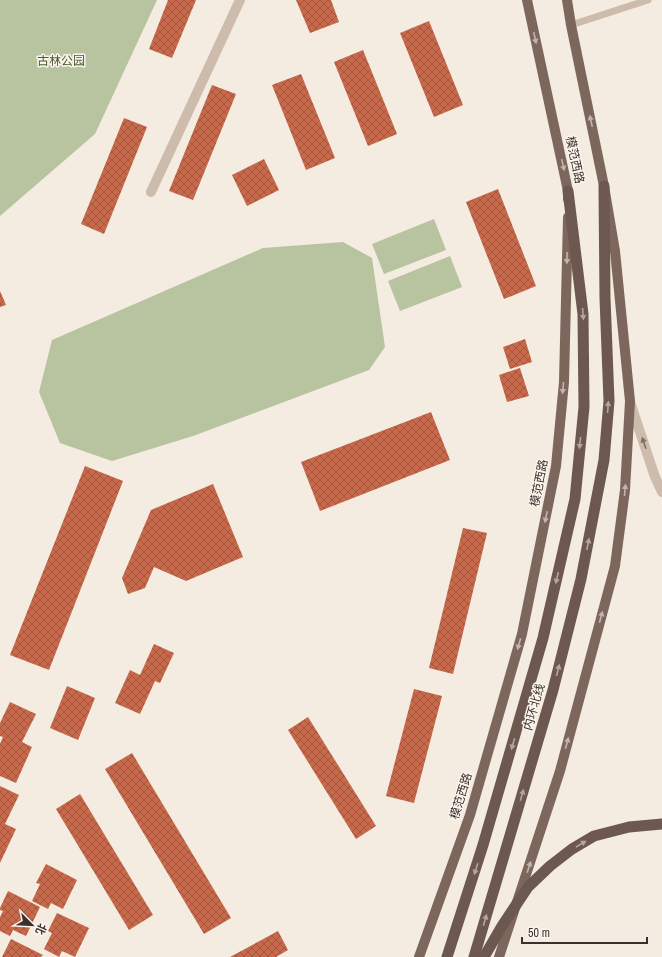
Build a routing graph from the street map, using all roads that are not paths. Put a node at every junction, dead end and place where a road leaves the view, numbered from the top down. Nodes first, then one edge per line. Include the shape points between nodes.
1 (240, 0) edge
2 (527, 0) edge
3 (567, 0) edge
4 (648, 0) edge
5 (571, 25) junction
6 (604, 186) junction
7 (568, 191) junction
8 (151, 192) dead end
9 (630, 401) junction
10 (662, 492) edge
11 (662, 824) edge
12 (419, 957) edge
13 (447, 957) edge
14 (474, 957) edge
15 (484, 957) edge
16 (500, 957) edge

1 - 8 street
2 -> 7 main road, 模范西路
3 - 5 main road, 模范西路
4 - 5 lane
6 -> 5 main road, 模范西路
6 - 9 main road, 模范西路 via 615,251
14 -> 6 highway, 内环北线 via 553,690 581,579 604,460 609,401
7 -> 12 main road, 模范西路 via 564,382 556,466 522,634 470,815
7 -> 13 highway, 内环北线 via 583,314 584,407 575,499 543,638 483,845
10 -> 9 street
16 -> 9 main road, 模范西路 via 560,771 615,566 625,490
15 -> 11 highway, bridge via 528,887 572,849 594,836 629,827

